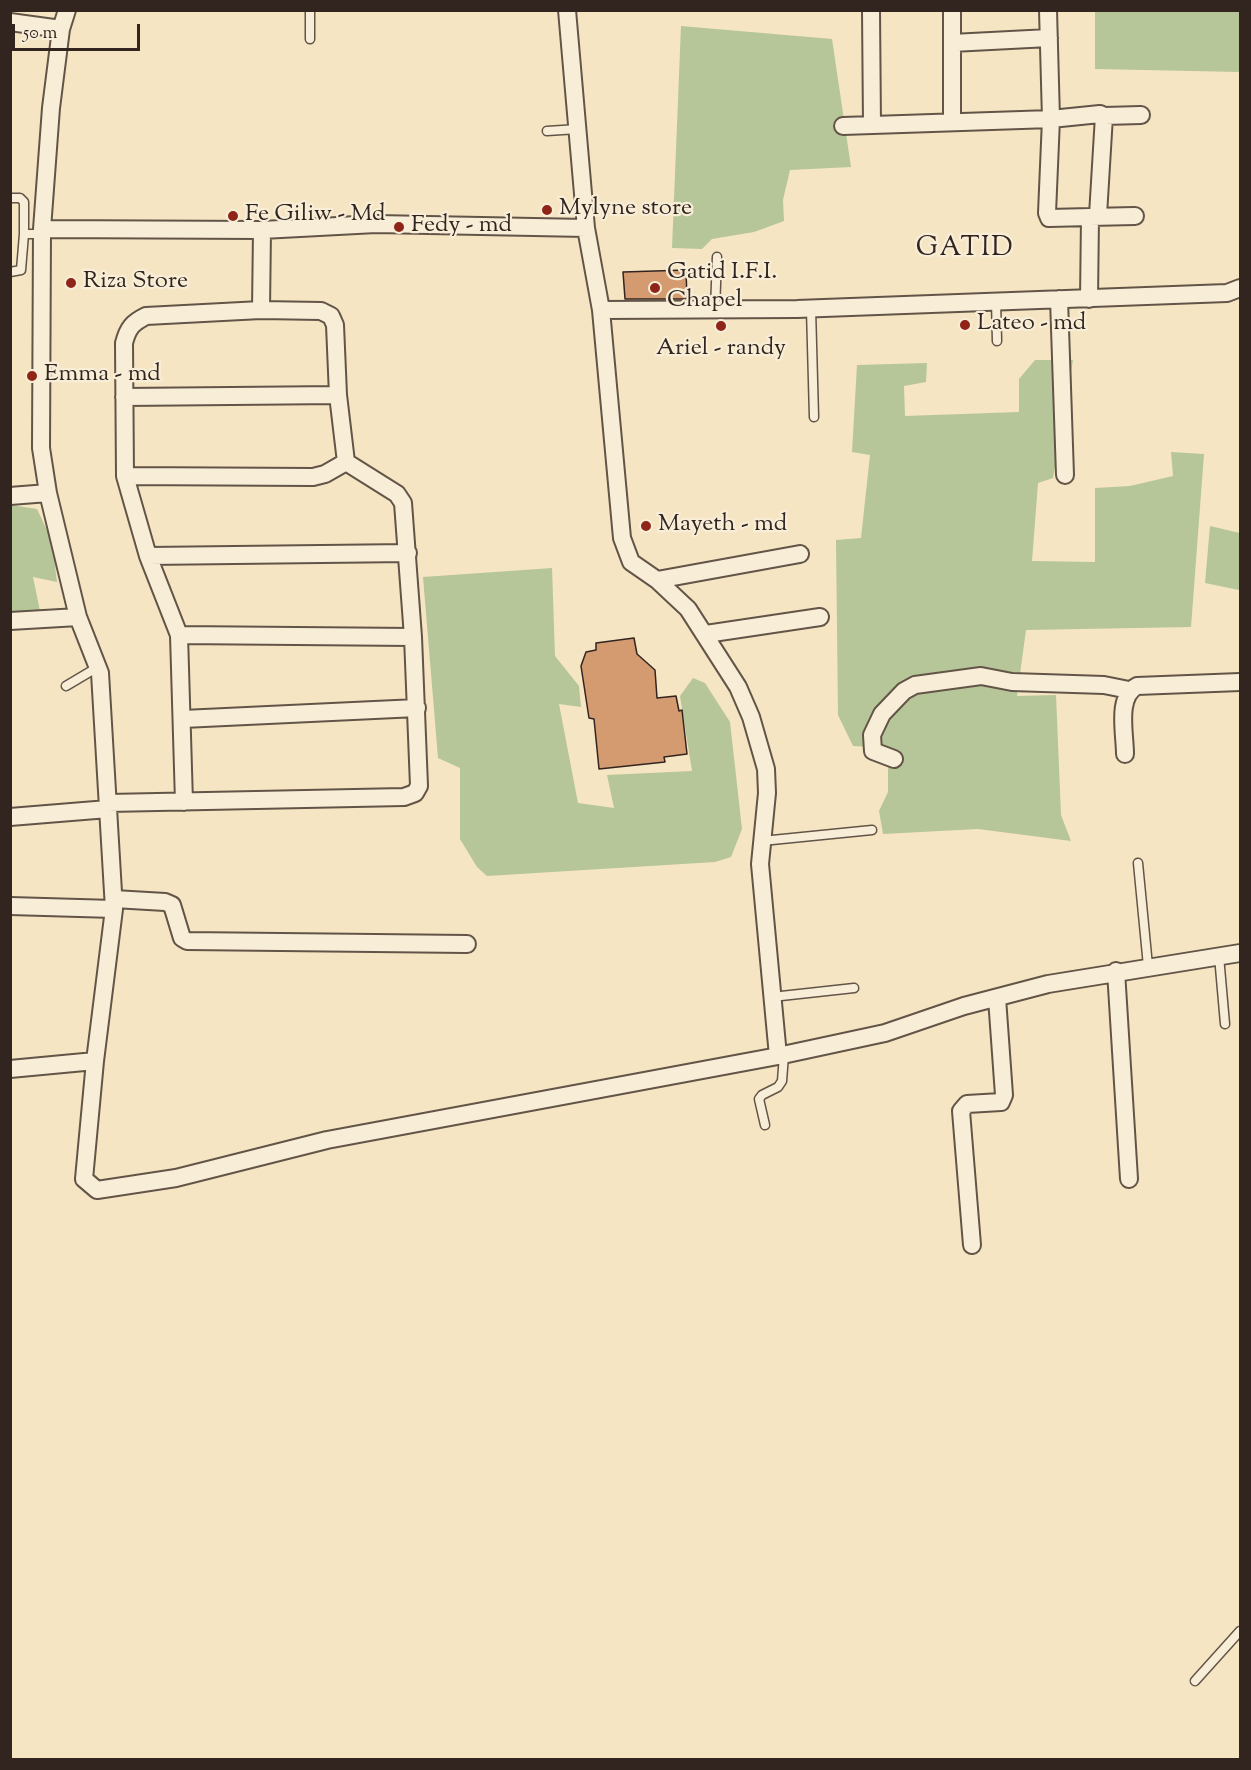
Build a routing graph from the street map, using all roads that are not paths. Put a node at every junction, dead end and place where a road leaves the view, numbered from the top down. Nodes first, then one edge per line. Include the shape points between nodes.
1 (67, 10) edge
2 (310, 10) edge
3 (567, 10) edge
4 (871, 10) edge
5 (952, 10) edge
6 (1048, 10) edge
7 (10, 22) edge
8 (61, 29) junction
9 (1049, 38) junction
10 (310, 39) dead end
11 (952, 44) junction
12 (1141, 115) dead end
13 (1104, 117) junction
14 (1051, 119) junction
15 (952, 122) junction
16 (872, 125) junction
17 (843, 126) dead end
18 (578, 129) junction
19 (547, 130) dead end
20 (10, 198) edge
21 (1094, 216) junction
22 (1135, 216) dead end
23 (586, 228) junction
24 (261, 230) junction
25 (42, 232) junction
26 (24, 234) junction
27 (717, 257) dead end
28 (10, 272) edge
29 (1240, 288) edge
30 (1059, 299) junction
31 (1089, 299) junction
32 (996, 301) junction
33 (811, 309) junction
34 (261, 310) junction
35 (601, 310) junction
36 (715, 310) junction
37 (997, 341) dead end
38 (338, 395) junction
39 (124, 398) junction
40 (814, 417) dead end
41 (346, 462) junction
42 (1065, 475) dead end
43 (125, 476) junction
44 (48, 493) junction
45 (10, 496) edge
46 (408, 553) junction
47 (800, 554) dead end
48 (148, 556) junction
49 (657, 580) junction
50 (78, 616) junction
51 (820, 617) dead end
52 (10, 621) edge
53 (706, 634) junction
54 (179, 635) junction
55 (413, 637) junction
56 (98, 667) junction
57 (1240, 682) edge
58 (66, 686) dead end
59 (1129, 690) junction
60 (417, 708) junction
61 (183, 718) junction
62 (1125, 754) dead end
63 (894, 759) dead end
64 (184, 802) junction
65 (108, 806) junction
66 (10, 817) edge
67 (872, 830) dead end
68 (762, 841) junction
69 (1138, 863) dead end
70 (114, 904) junction
71 (10, 906) edge
72 (467, 944) dead end
73 (1240, 953) edge
74 (1219, 956) junction
75 (1148, 966) junction
76 (1116, 971) junction
77 (854, 988) dead end
78 (772, 997) junction
79 (997, 998) junction
80 (1225, 1024) dead end
81 (781, 1056) junction
82 (95, 1061) junction
83 (10, 1069) edge
84 (765, 1125) dead end
85 (1129, 1179) dead end
86 (972, 1245) dead end
87 (1240, 1631) edge
88 (1195, 1681) dead end

1 - 8 street
2 - 10 lane
3 - 18 street
4 - 16 street
5 - 11 street
6 - 9 street
7 - 8 street
8 - 25 street
9 - 11 street
9 - 14 street
11 - 15 street
12 - 13 street
13 - 14 street via 1100,114
13 - 21 street
14 - 15 street
14 - 21 street via 1049,218
15 - 16 street
16 - 17 street
18 - 19 lane
18 - 23 street
20 - 26 lane via 24,202
21 - 22 street
21 - 31 street
23 - 24 street via 376,224
23 - 35 street
24 - 25 street
24 - 34 street
25 - 26 lane
25 - 44 street via 41,448
26 - 28 lane via 21,270
27 - 36 lane
29 - 31 street via 1227,293
30 - 31 street
30 - 32 street
30 - 42 street
32 - 33 street
32 - 37 lane
33 - 36 street
33 - 40 lane
34 - 38 street via 321,311 331,316 335,325
34 - 39 street via 146,316 134,322 127,329 124,343
35 - 36 street
35 - 49 street via 622,538 631,562
38 - 39 street
38 - 41 street
39 - 43 street
41 - 43 street via 313,477
41 - 46 street via 397,494 403,503
43 - 48 street
44 - 45 street
44 - 50 street
46 - 48 street
46 - 55 street
47 - 49 street
48 - 54 street
49 - 53 street via 688,609
50 - 52 street
50 - 56 street
51 - 53 street
53 - 68 street via 738,687 766,769
54 - 55 street
54 - 61 street
55 - 60 street
56 - 58 lane
56 - 65 street
57 - 59 street via 1137,686
59 - 62 street via 1124,699
59 - 63 street via 1098,684 1012,682 981,676 915,685 882,714 872,735 873,751
60 - 61 street
60 - 64 street via 419,786 415,793 405,797
61 - 64 street
64 - 65 street
65 - 66 street
65 - 70 street
67 - 68 lane
68 - 78 street via 761,882
69 - 75 lane
70 - 71 street
70 - 72 street via 172,905 182,938 187,940
70 - 82 street
73 - 74 street
74 - 75 street
74 - 80 lane
75 - 76 street
76 - 79 street
76 - 85 street
77 - 78 lane
78 - 81 street
79 - 81 street via 885,1033
79 - 86 street via 1004,1095 1001,1102 967,1104 961,1111
81 - 82 street via 327,1140 176,1178 97,1190 84,1179
81 - 84 lane via 782,1081 759,1100
82 - 83 street
87 - 88 lane

